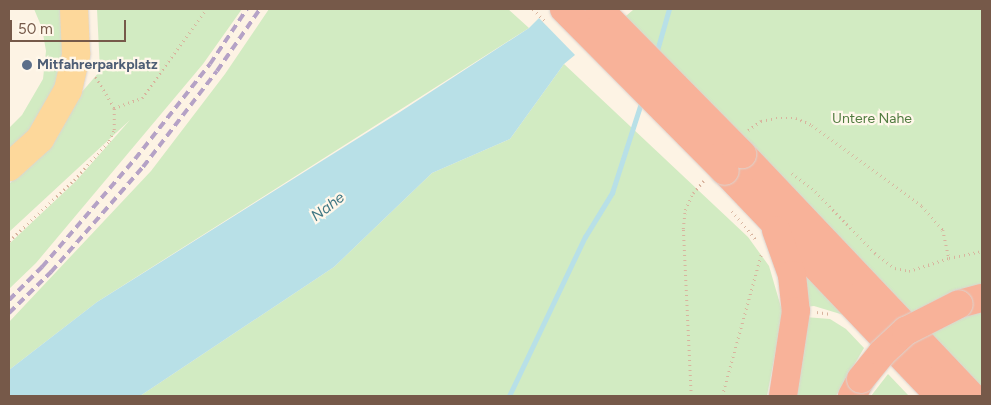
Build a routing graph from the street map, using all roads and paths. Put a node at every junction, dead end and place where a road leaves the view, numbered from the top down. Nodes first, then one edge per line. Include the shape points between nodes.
1 (74, 9) edge
2 (206, 9) edge
3 (564, 9) edge
4 (599, 9) edge
5 (92, 73) dead end
6 (114, 108) junction
7 (733, 162) junction
8 (9, 167) edge
9 (788, 171) dead end
10 (728, 206) dead end
11 (772, 219) junction
12 (9, 241) edge
13 (757, 241) dead end
14 (767, 255) dead end
15 (949, 258) dead end
16 (970, 301) edge
17 (796, 311) junction
18 (838, 317) dead end
19 (856, 388) edge
20 (722, 396) edge
21 (783, 396) edge
22 (940, 396) edge
23 (972, 396) edge

1 - 8 main road via 76,54 68,90 40,139
2 - 6 path via 142,98
3 - 7 highway, bridge
4 - 7 highway, bridge
5 - 6 path
6 - 12 path via 114,130 108,141 74,180
7 - 11 highway
7 - 23 highway
9 - 15 path via 812,188 875,254 894,268 909,271
10 - 13 path
11 - 17 highway via 792,275
11 - 22 highway
14 - 20 path via 763,248
16 - 19 highway, bridge via 906,331 882,353
17 - 18 path via 826,312
17 - 21 highway

